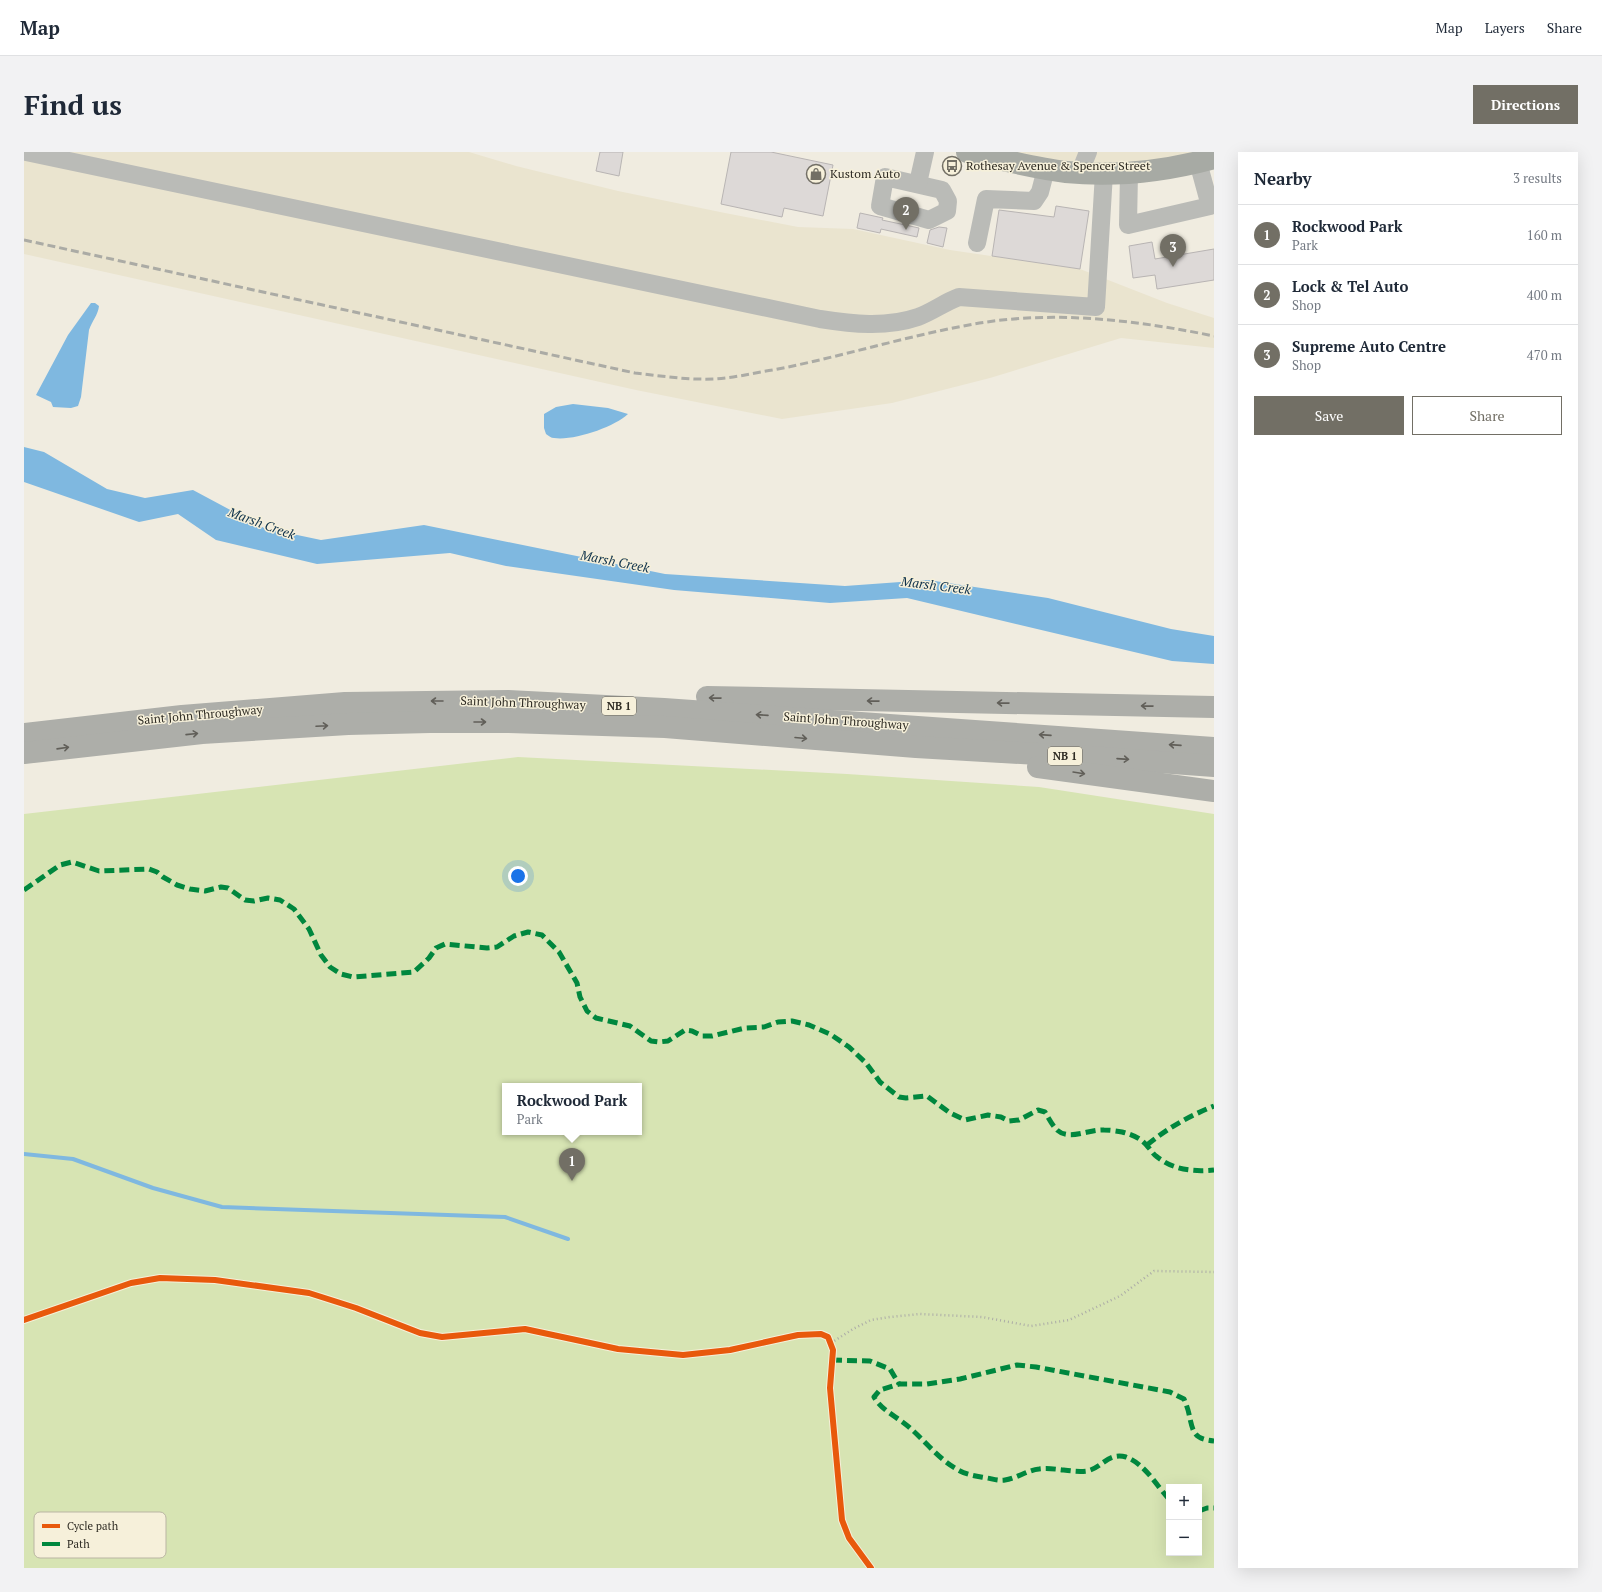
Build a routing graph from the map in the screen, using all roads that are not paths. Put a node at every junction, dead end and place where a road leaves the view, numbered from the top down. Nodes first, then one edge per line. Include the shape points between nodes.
1 (26, 152) edge
2 (925, 152) edge
3 (967, 152) edge
4 (1088, 152) edge
5 (1206, 160) edge
6 (1046, 169) junction
7 (1080, 172) junction
8 (1104, 173) junction
9 (1129, 173) junction
10 (918, 183) dead end
11 (977, 243) dead end
12 (508, 701) junction
13 (1214, 707) edge
14 (24, 734) edge
15 (916, 747) junction
16 (1214, 748) edge
17 (24, 753) edge
18 (1214, 766) edge
19 (1214, 791) edge

1 - 8 lane via 820,318 869,324 908,320 959,297 1096,307
2 - 10 lane
3 - 6 main road
4 - 7 lane
5 - 9 main road
5 - 9 lane via 1210,206 1128,225
6 - 7 main road
6 - 11 lane via 1040,192 1034,201 986,199
7 - 8 main road
8 - 9 main road
13 -> 12 highway via 664,697
12 -> 14 highway, Saint John Throughway / NB 1 via 345,703 182,716
16 -> 12 highway, Saint John Throughway / NB 1 via 664,708
17 -> 15 highway, Saint John Throughway / NB 1 via 202,733 430,722 665,727
15 -> 18 highway, Saint John Throughway / NB 1
15 -> 19 highway

